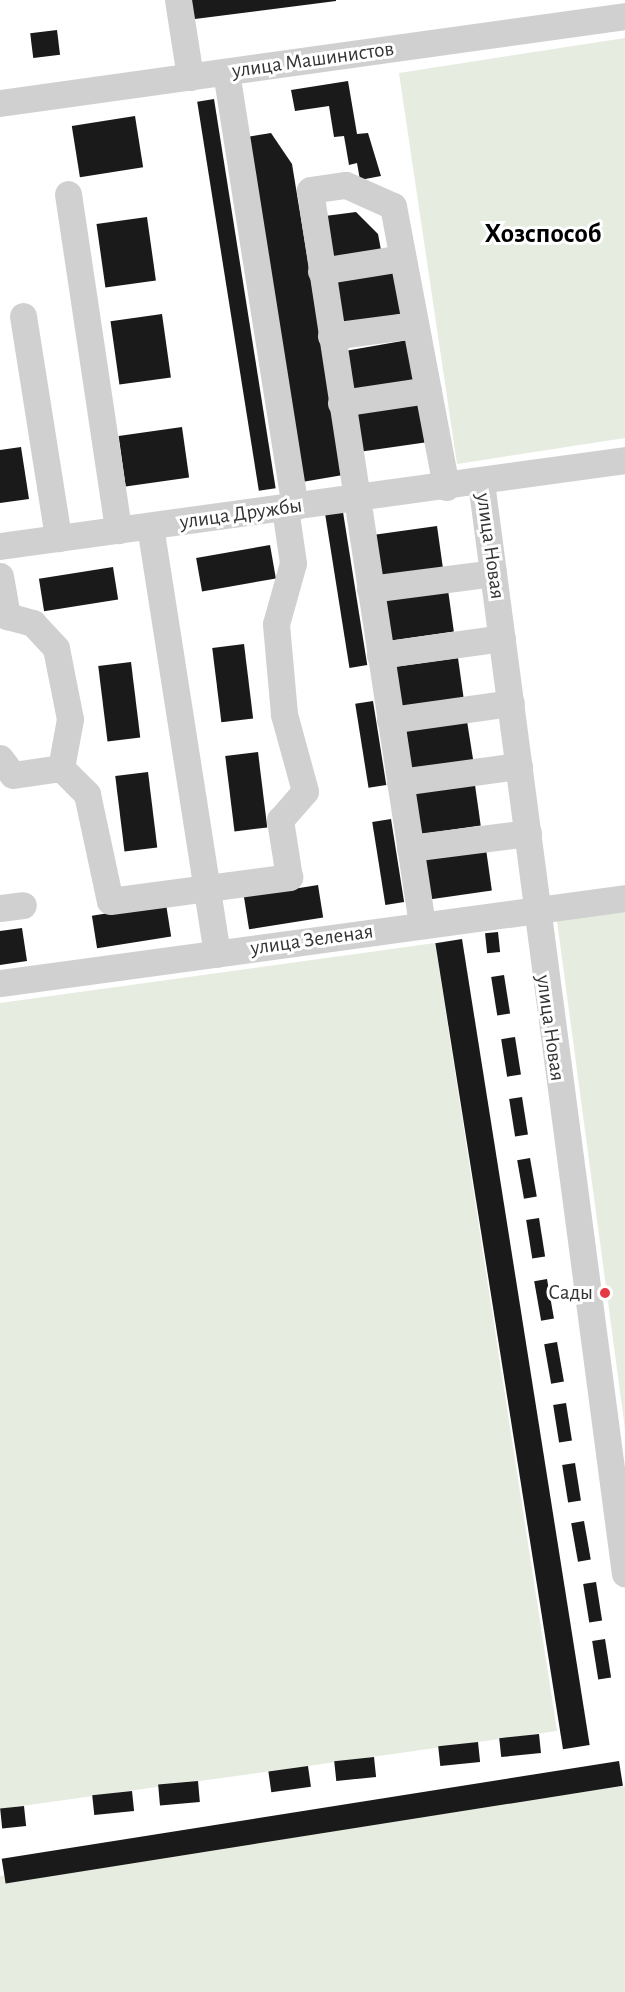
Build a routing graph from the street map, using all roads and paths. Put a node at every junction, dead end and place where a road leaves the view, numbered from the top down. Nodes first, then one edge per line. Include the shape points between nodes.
1 (178, 0) edge
2 (625, 16) edge
3 (226, 72) junction
4 (190, 77) junction
5 (0, 104) edge
6 (68, 194) dead end
7 (402, 258) junction
8 (321, 271) junction
9 (23, 316) dead end
10 (415, 325) junction
11 (331, 336) junction
12 (428, 390) junction
13 (341, 403) junction
14 (625, 460) edge
15 (481, 482) junction
16 (446, 487) junction
17 (356, 499) junction
18 (290, 507) junction
19 (150, 526) junction
20 (118, 530) junction
21 (58, 538) junction
22 (0, 546) edge
23 (493, 573) junction
24 (0, 576) edge
25 (370, 590) junction
26 (3, 618) edge
27 (502, 639) junction
28 (380, 655) junction
29 (511, 703) junction
30 (390, 720) junction
31 (0, 758) edge
32 (519, 766) junction
33 (61, 768) junction
34 (400, 782) junction
35 (528, 833) junction
36 (410, 848) junction
37 (206, 889) junction
38 (625, 898) edge
39 (534, 909) junction
40 (422, 924) junction
41 (216, 954) junction
42 (0, 983) edge
43 (625, 1574) edge

1 - 4 street
2 - 3 street, улица Машинистов
3 - 4 street, улица Машинистов
3 - 18 street
4 - 5 street, улица Машинистов
6 - 20 street
7 - 8 street
7 - 8 street via 393,206 346,185 310,190
7 - 10 street
8 - 11 street
9 - 21 street
10 - 11 street
10 - 12 street
11 - 13 street
12 - 13 street
12 - 16 street
13 - 17 street
14 - 15 street, улица Дружбы
15 - 16 street, улица Дружбы
15 - 23 street, улица Новая
16 - 17 street, улица Дружбы
17 - 18 street, улица Дружбы
17 - 25 street
18 - 19 street, улица Дружбы
18 - 37 street via 293,563 276,624 284,714 306,791 280,820 289,877
19 - 20 street, улица Дружбы
19 - 37 street
20 - 21 street, улица Дружбы
21 - 22 street, улица Дружбы
23 - 25 street
23 - 27 street, улица Новая
24 - 26 street
25 - 28 street
26 - 33 street via 33,623 56,648 70,719
27 - 28 street
27 - 29 street, улица Новая
28 - 30 street
29 - 30 street
29 - 32 street, улица Новая
30 - 34 street
31 - 33 street via 13,775
32 - 34 street
32 - 35 street, улица Новая
33 - 37 street via 87,794 110,901
34 - 36 street
35 - 36 street
35 - 39 street, улица Новая
36 - 40 street
37 - 41 street
38 - 39 street, улица Зеленая
39 - 40 street, улица Зеленая
39 - 43 street, улица Новая
40 - 41 street, улица Зеленая
41 - 42 street, улица Зеленая

